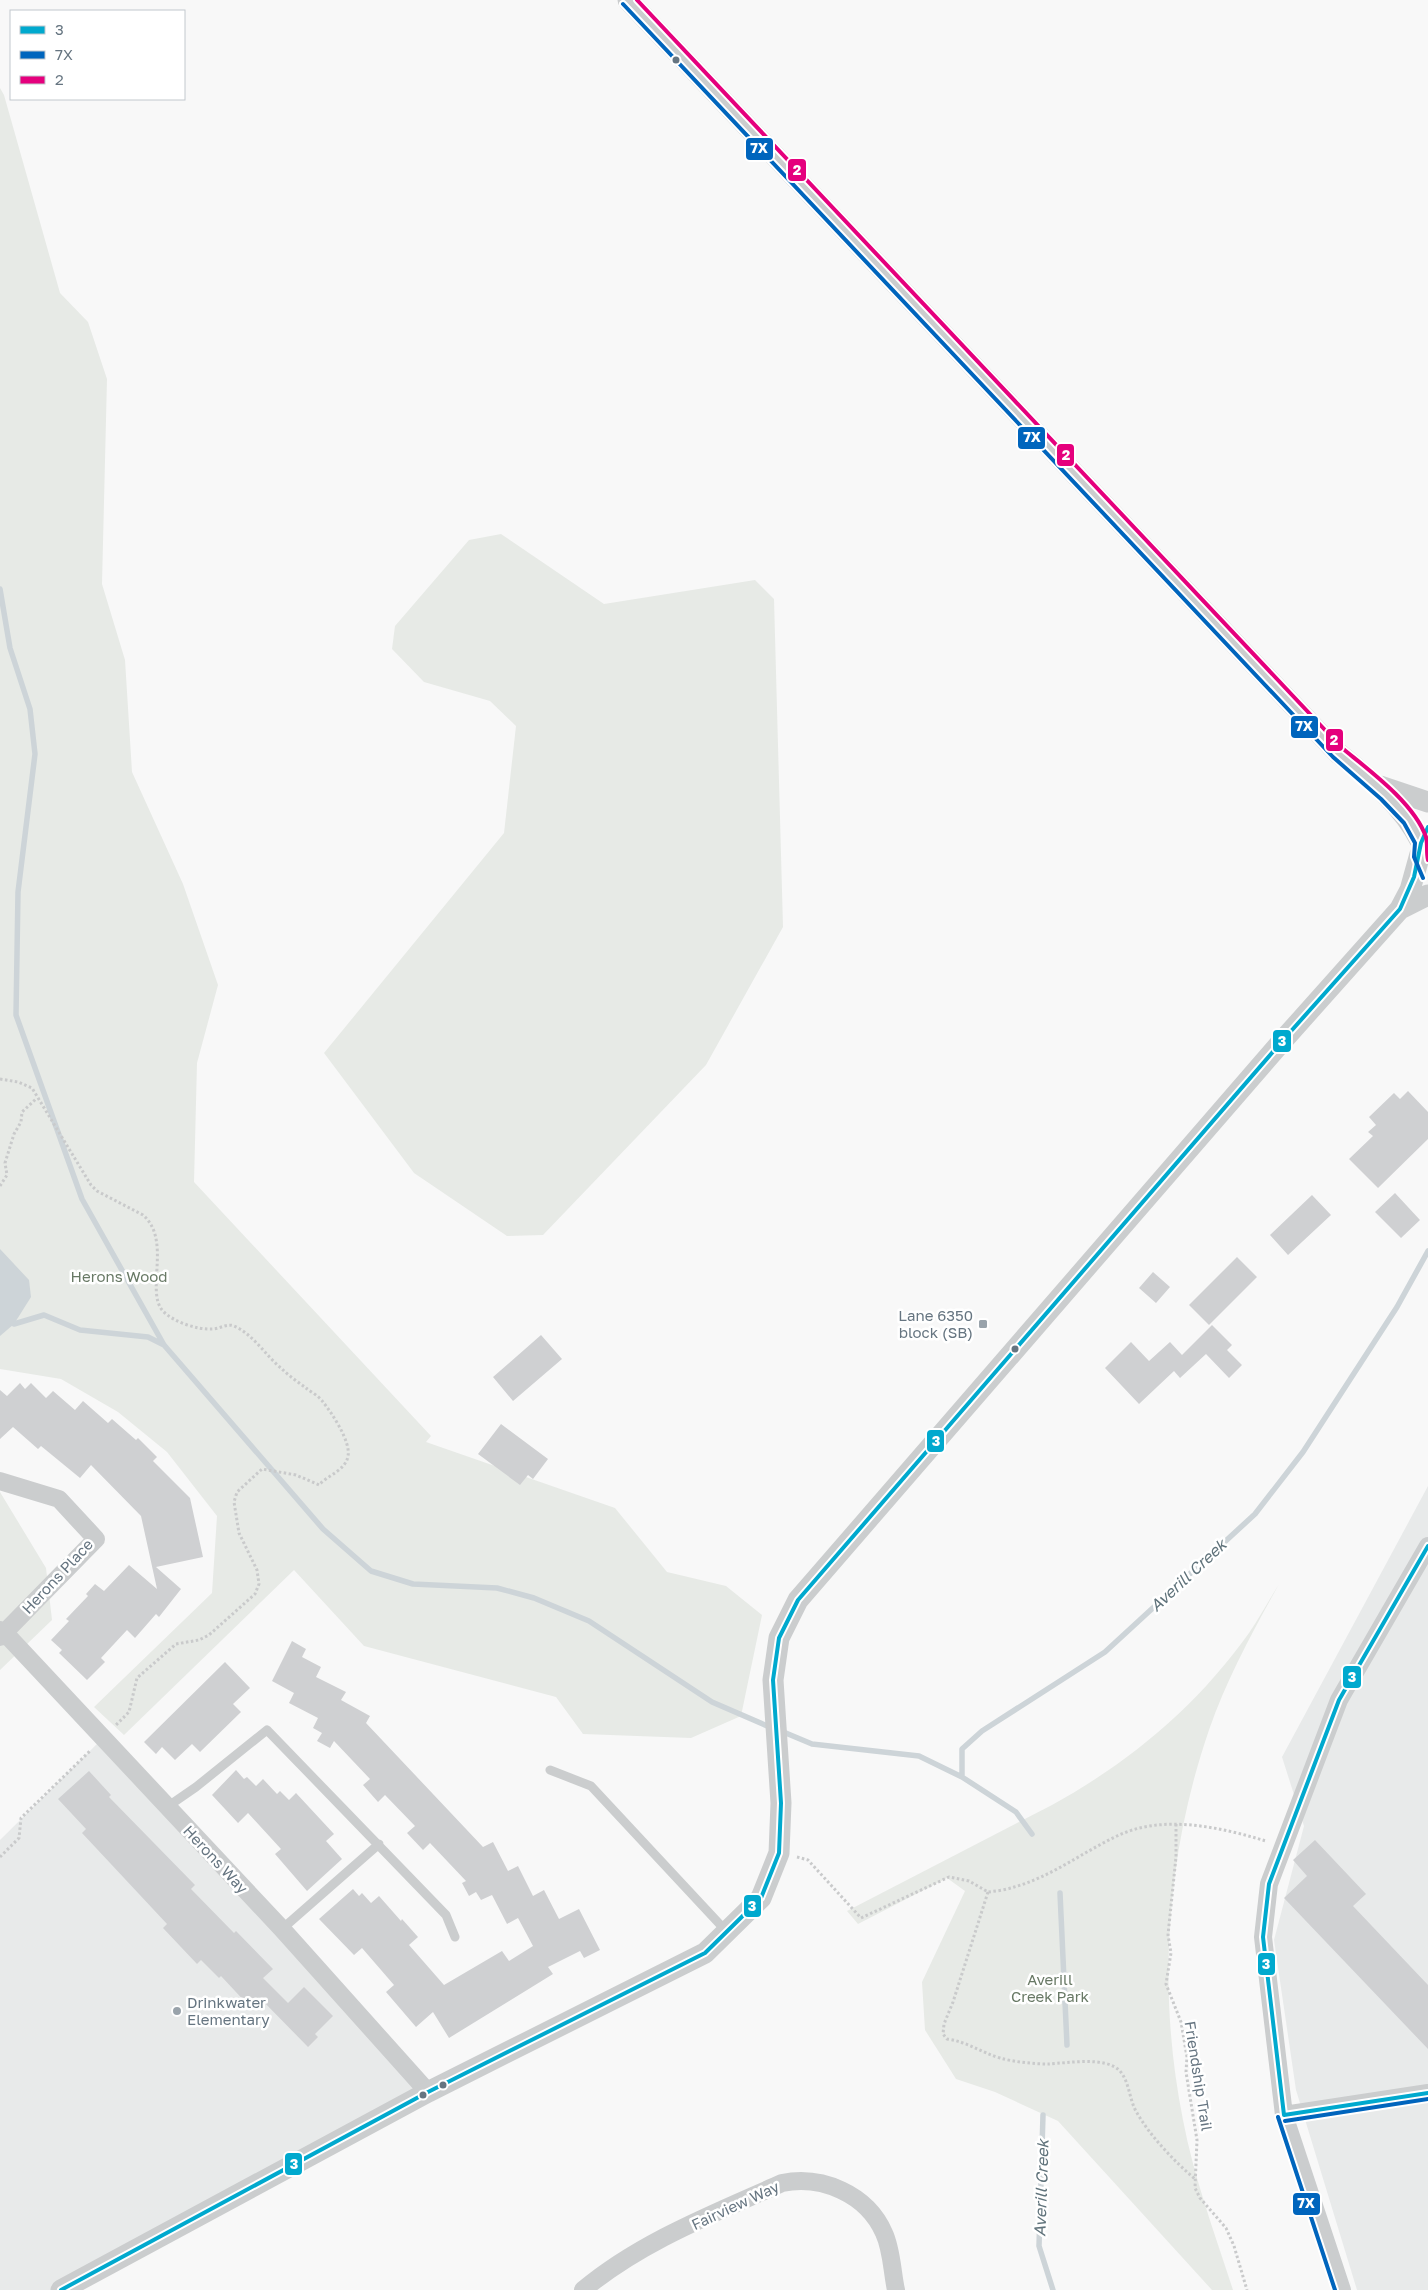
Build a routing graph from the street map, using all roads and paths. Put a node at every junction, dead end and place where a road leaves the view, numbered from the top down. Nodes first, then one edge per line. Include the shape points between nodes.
1 (628, 0) edge
2 (1377, 785) junction
3 (1428, 802) edge
4 (1423, 841) edge
5 (1428, 875) edge
6 (1428, 895) edge
7 (1400, 909) junction
8 (0, 1079) edge
9 (37, 1098) junction
10 (0, 1186) edge
11 (0, 1481) edge
12 (1428, 1546) edge
13 (1, 1633) edge
14 (129, 1712) dead end
15 (103, 1738) junction
16 (550, 1770) dead end
17 (167, 1806) junction
18 (1176, 1824) junction
19 (1268, 1841) dead end
20 (380, 1844) junction
21 (779, 1853) junction
22 (0, 1857) edge
23 (988, 1892) junction
24 (282, 1929) junction
25 (727, 1932) junction
26 (455, 1937) dead end
27 (428, 2092) junction
28 (1428, 2093) edge
29 (1284, 2115) junction
30 (1195, 2179) junction
31 (62, 2290) edge
32 (583, 2290) edge
33 (896, 2290) edge
34 (1247, 2290) edge
35 (1342, 2290) edge

1 - 2 street via 1338,754
2 - 3 street
2 - 4 street
4 - 5 street
4 - 7 street via 1410,890
6 - 7 street
7 - 21 street via 798,1600 779,1638 773,1680 781,1803
8 - 9 path via 32,1088
9 - 10 path via 22,1112 5,1163 7,1175
9 - 14 path via 91,1185 149,1220 158,1250 158,1299 162,1310 172,1318 199,1327 213,1330 231,1325 243,1330 282,1370 322,1400 345,1437 348,1456 344,1467 319,1485 296,1475 262,1469 237,1492 234,1502 240,1533 257,1570 259,1584 255,1594 209,1635 176,1644 162,1654 137,1678
11 - 13 street, Herons Place via 59,1499 96,1539
12 - 29 street via 1339,1700 1269,1884 1263,1937
13 - 15 street, Herons Way
15 - 17 street, Herons Way
15 - 22 path via 21,1818 19,1838
16 - 25 lane via 591,1786
17 - 20 lane via 268,1730
17 - 24 street, Herons Way
18 - 19 path via 1224,1830
18 - 23 path via 1146,1827 1118,1835 1015,1887
18 - 30 path, Friendship Trail via 1168,1935 1171,1953 1166,1984 1181,2022 1187,2056 1186,2072 1198,2140
20 - 24 lane
20 - 26 lane via 446,1915
21 - 23 path via 808,1860 862,1918 949,1877 969,1881
21 - 25 street via 761,1898
23 - 30 path via 943,2034 947,2039 964,2042 1002,2059 1048,2064 1098,2062 1119,2070 1136,2112
24 - 27 street, Herons Way
25 - 27 street via 705,1953
27 - 31 street
28 - 29 street
29 - 35 street
30 - 34 path, Friendship Trail via 1200,2198 1226,2228
32 - 33 street, Fairview Way via 665,2238 782,2182 799,2180 822,2183 847,2193 875,2216 885,2234

